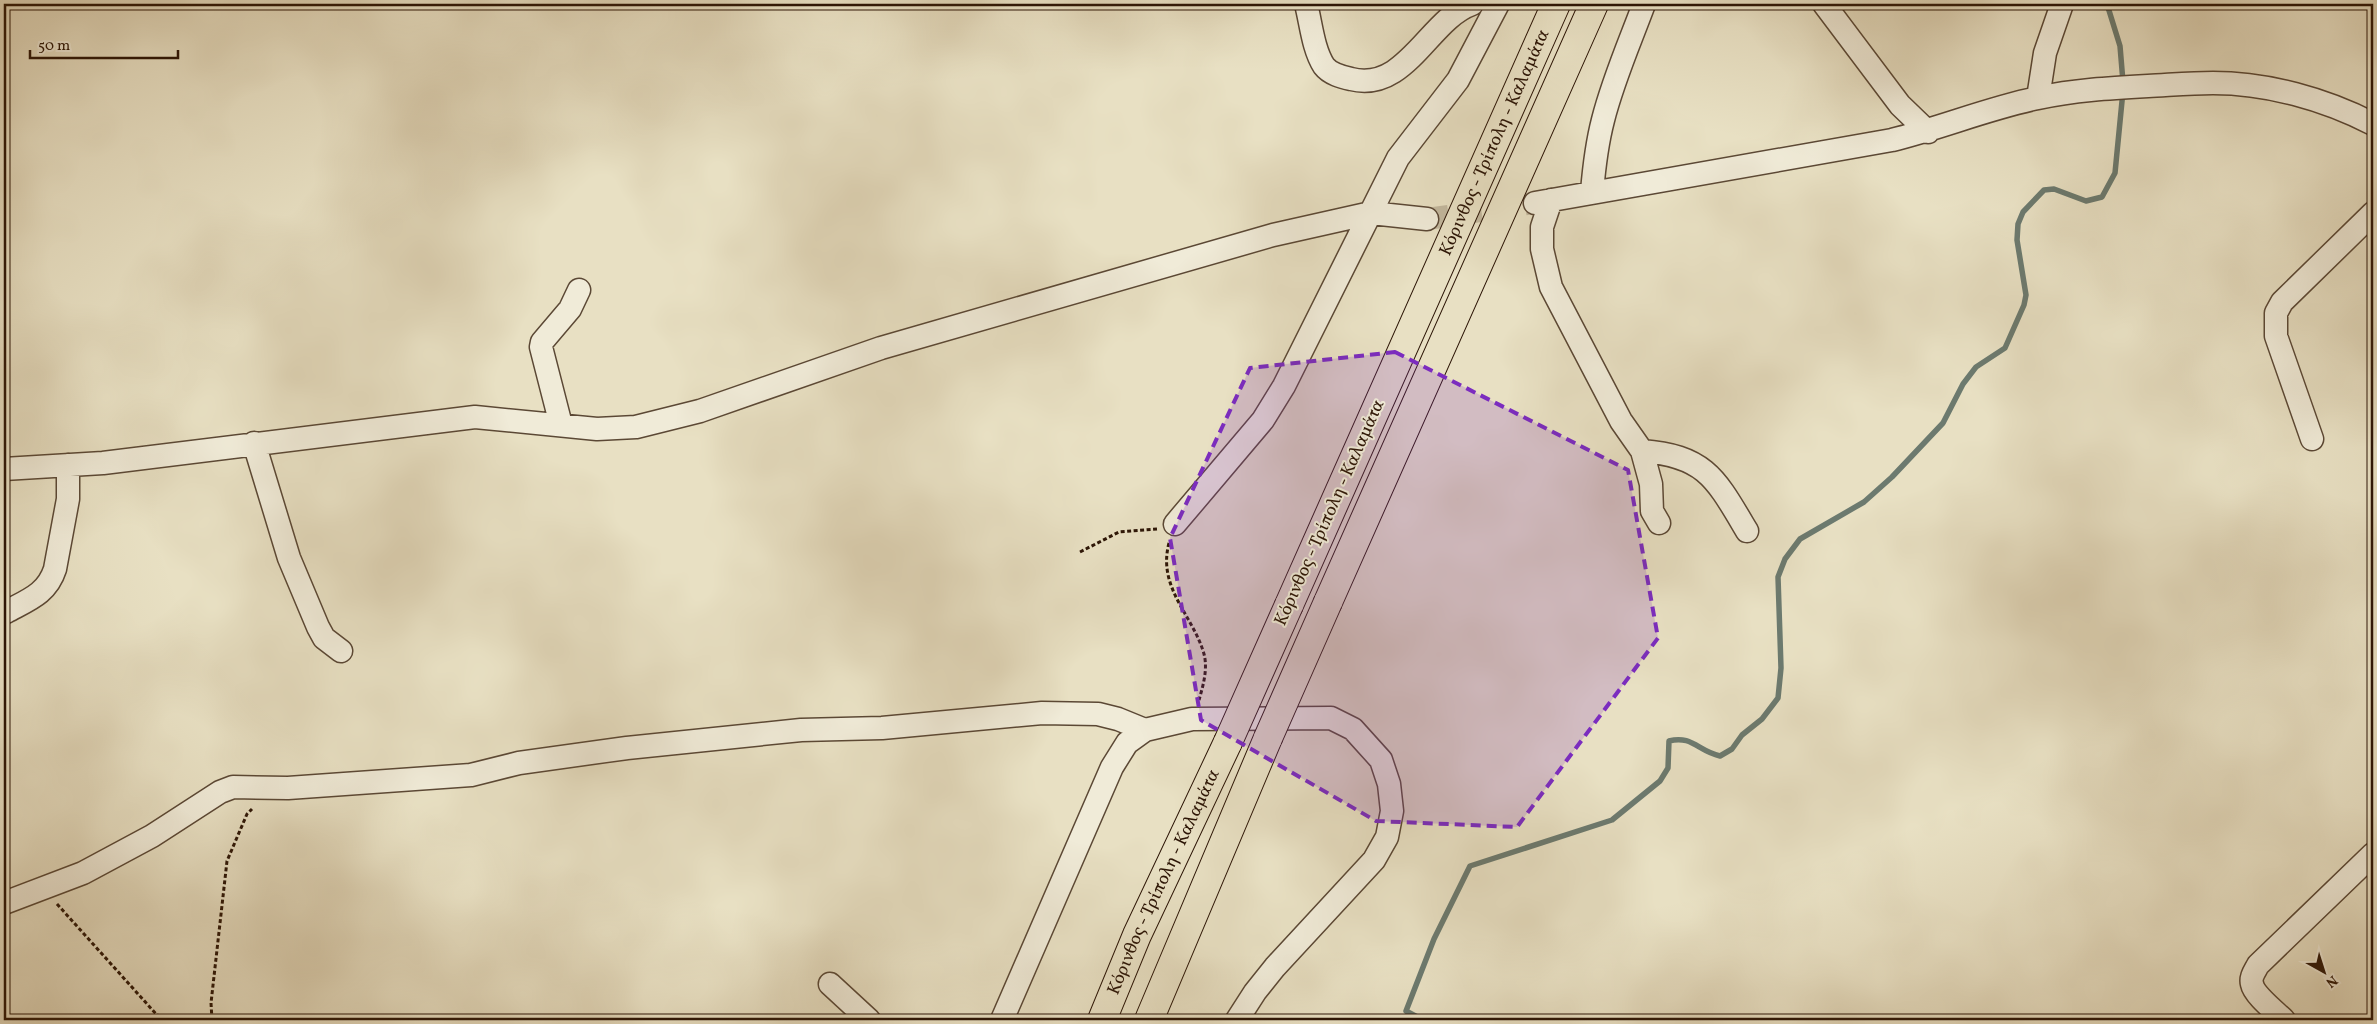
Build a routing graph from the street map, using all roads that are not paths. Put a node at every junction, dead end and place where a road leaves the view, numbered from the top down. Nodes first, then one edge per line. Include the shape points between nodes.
1 (1306, 4) edge
2 (1472, 4) edge
3 (1498, 4) edge
4 (1556, 4) edge
5 (1594, 4) edge
6 (1644, 4) edge
7 (1824, 4) edge
8 (2062, 4) edge
9 (2038, 98) junction
10 (2373, 124) edge
11 (1928, 132) junction
12 (1592, 192) junction
13 (1371, 213) junction
14 (2373, 213) edge
15 (1427, 219) tunnel mouth
16 (579, 290) dead end
17 (561, 425) junction
18 (2312, 439) dead end
19 (254, 443) junction
20 (1642, 450) junction
21 (68, 465) junction
22 (4, 469) edge
23 (1659, 523) dead end
24 (1175, 524) road end
25 (1747, 531) dead end
26 (6, 612) dead end
27 (341, 651) dead end
28 (1145, 730) junction
29 (2373, 854) edge
30 (4, 903) edge
31 (830, 984) dead end
32 (869, 1020) edge
33 (1002, 1020) edge
34 (1102, 1020) edge
35 (1149, 1020) edge
36 (1237, 1020) edge
37 (2284, 1020) edge

1 - 2 street via 1325,67 1337,75 1361,81 1400,67 1448,20
3 - 13 street via 1458,80 1398,158
4 - 34 highway, Κόρινθος - Τρίπολη - Καλαμάτα, bridge via 1228,742 1137,935
5 - 35 highway, Κόρινθος - Τρίπολη - Καλαμάτα, bridge via 1268,738
6 - 12 street via 1602,121
7 - 11 street via 1900,105
8 - 9 street via 2045,53
9 - 10 street via 2116,88 2212,83 2292,94 2343,110
9 - 11 street
11 - 12 street via 1799,158
12 - 20 street via 1543,202 1542,241 1551,287 1620,421
13 - 15 street
13 - 17 street via 1273,235 881,348 668,421 597,429
13 - 24 street via 1279,395 1263,420
14 - 18 street via 2282,302 2276,313 2276,336
16 - 17 street via 570,309 541,347
17 - 19 street via 476,417
19 - 21 street
19 - 27 street via 292,566 324,638
20 - 23 street via 1652,512
20 - 25 street via 1689,459 1704,470 1715,481
21 - 22 street
21 - 26 street via 68,499 52,580 39,594
28 - 30 street via 1098,714 1042,713 882,728 801,730 617,749 519,763 471,775 274,788 233,787 83,873
28 - 33 street via 1127,743 1112,767
28 - 36 street via 1192,719 1331,718 1354,729 1367,743 1380,760 1389,784 1392,811 1387,837 1374,860 1275,967
29 - 37 street via 2258,965 2252,976 2255,991
31 - 32 street

